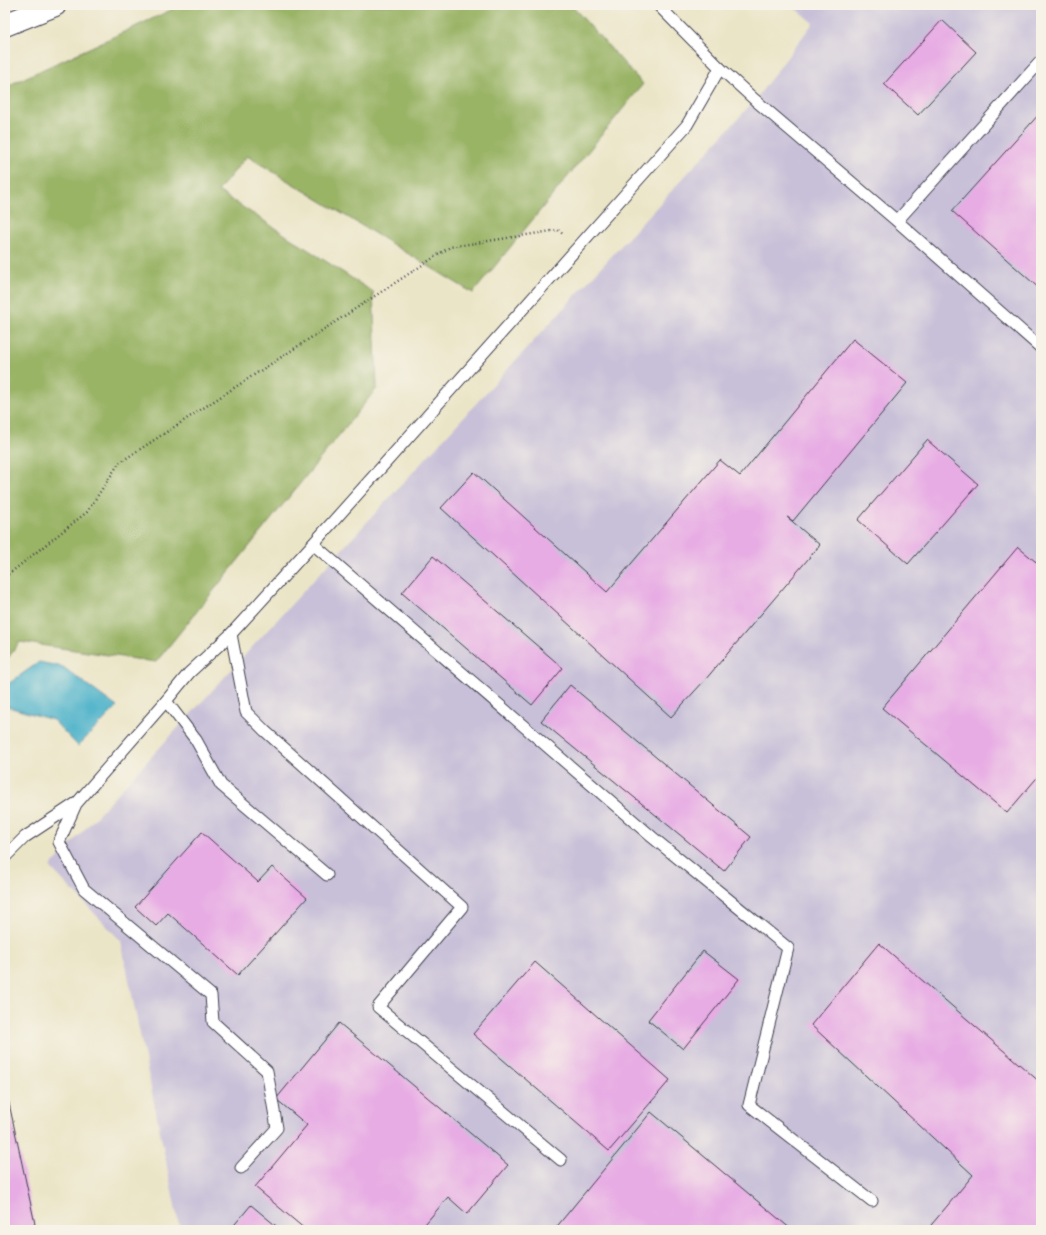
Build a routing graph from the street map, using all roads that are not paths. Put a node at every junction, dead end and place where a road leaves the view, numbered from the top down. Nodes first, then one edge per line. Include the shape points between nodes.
1 (55, 5) edge
2 (658, 5) edge
3 (5, 25) edge
4 (1041, 61) edge
5 (720, 68) junction
6 (897, 220) junction
7 (1041, 348) edge
8 (313, 544) junction
9 (231, 634) junction
10 (166, 701) junction
11 (76, 804) junction
12 (5, 857) edge
13 (327, 875) dead end
14 (561, 1160) dead end
15 (241, 1168) dead end
16 (872, 1201) dead end

1 - 3 street
2 - 5 lane
4 - 6 lane
5 - 6 lane
5 - 8 lane via 687,125
6 - 7 lane
8 - 9 lane
8 - 16 lane via 646,832 788,948 749,1105
9 - 10 lane via 189,673
9 - 14 lane via 246,712 462,907 378,1007
10 - 11 lane
10 - 13 lane via 196,740 221,785
11 - 12 lane via 25,838
11 - 15 lane via 59,842 84,889 211,995 213,1022 267,1071 277,1128

